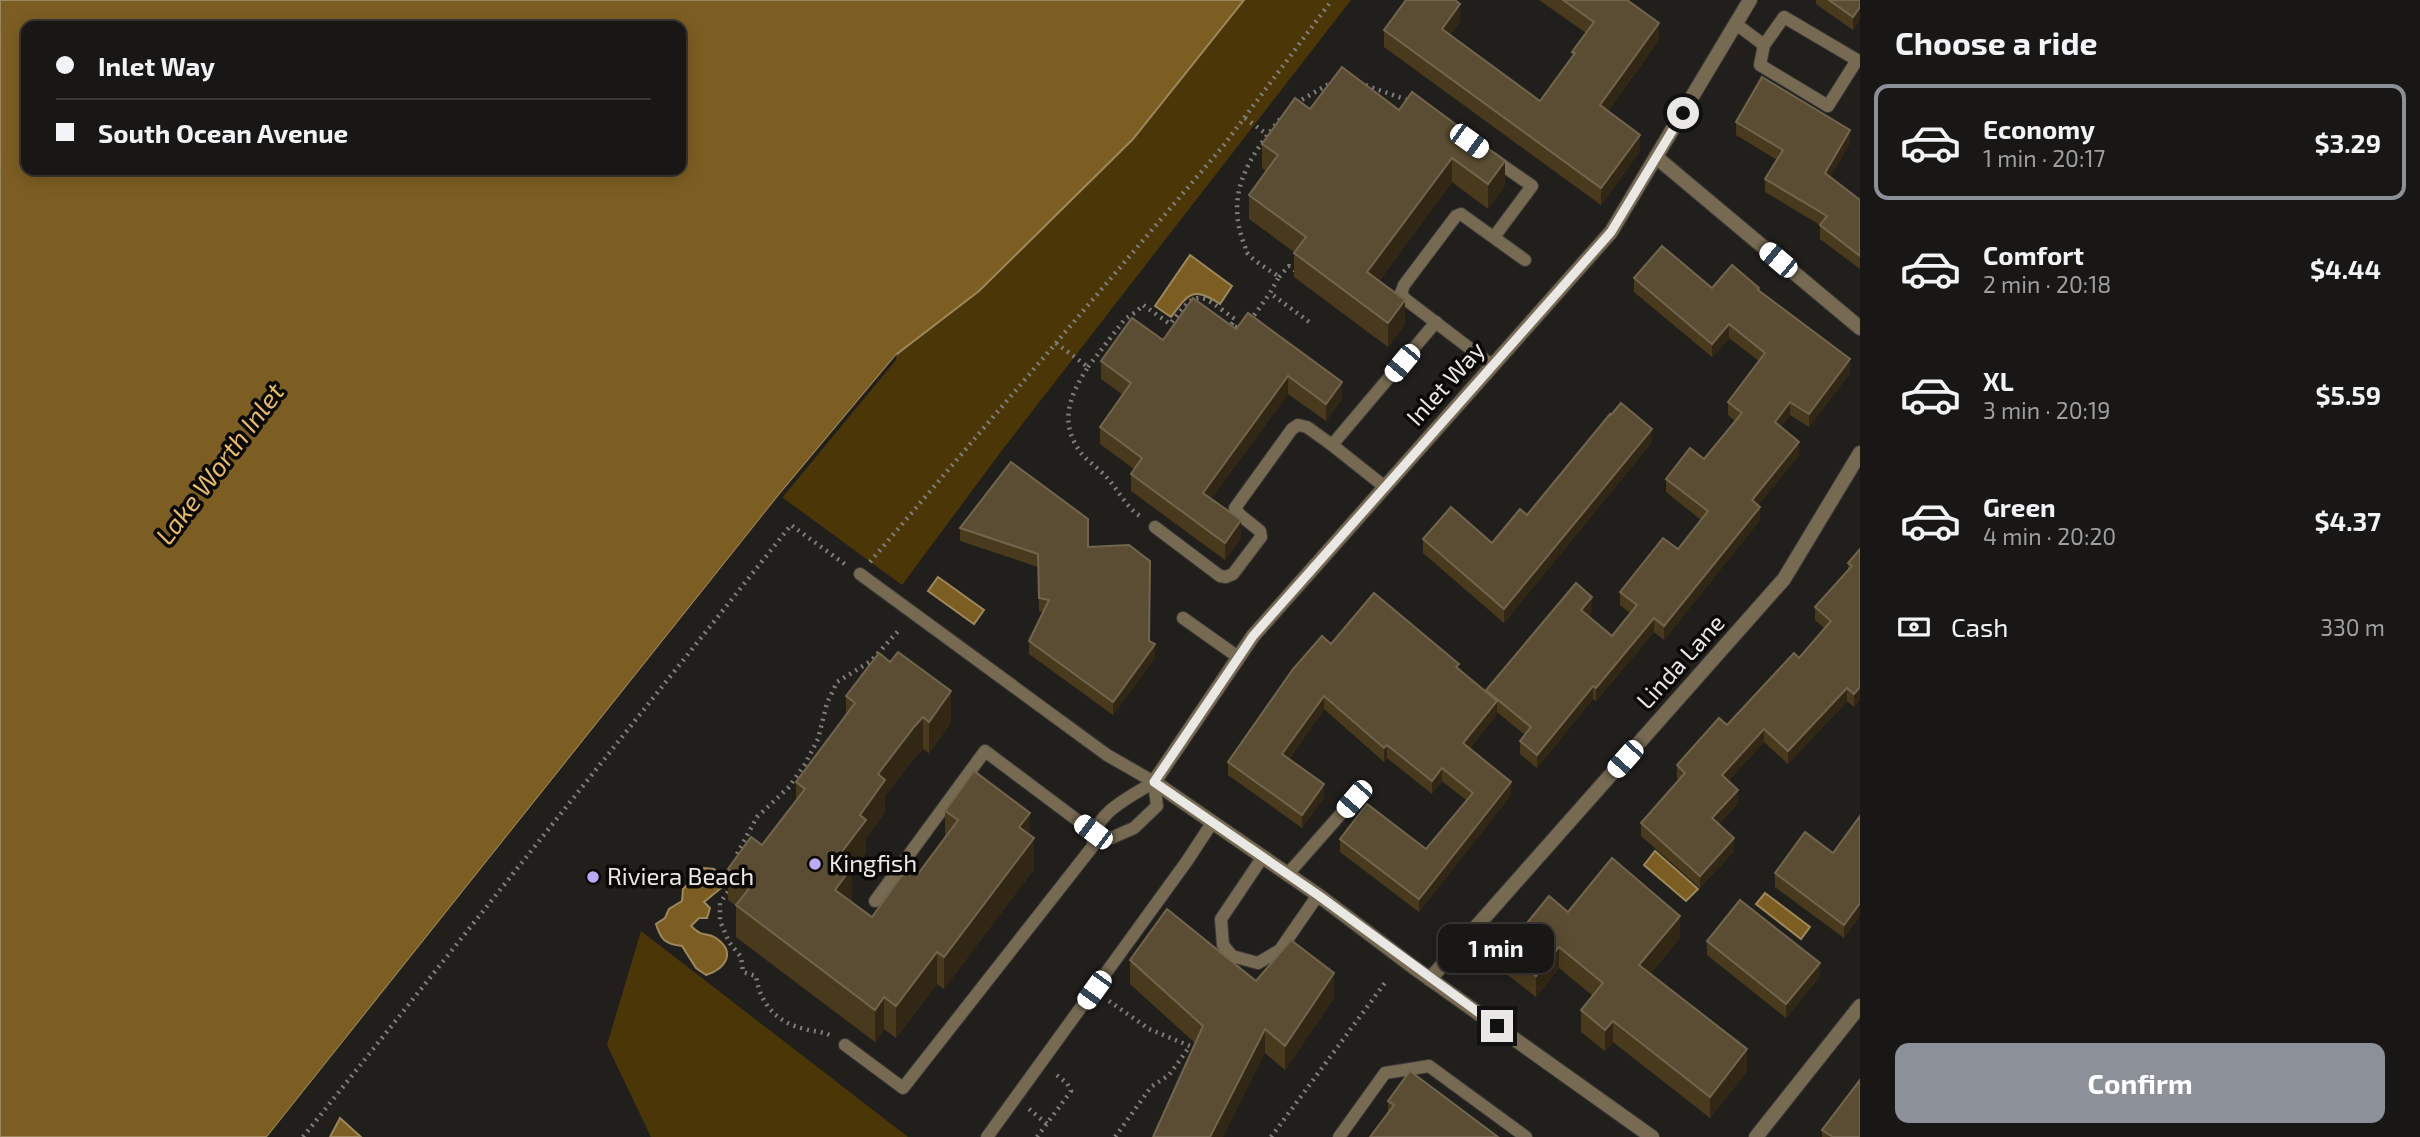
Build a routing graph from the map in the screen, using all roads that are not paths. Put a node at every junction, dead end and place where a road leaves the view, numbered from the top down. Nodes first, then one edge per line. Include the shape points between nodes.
1 (1750, 0) edge
2 (1736, 24) junction
3 (1764, 45) junction
4 (1480, 149) edge
5 (1656, 157) junction
6 (1494, 237) junction
7 (1525, 260) dead end
8 (1436, 322) junction
9 (1860, 328) edge
10 (1493, 366) junction
11 (1332, 445) junction
12 (1860, 453) edge
13 (1385, 487) junction
14 (1155, 527) road end
15 (860, 574) road end
16 (1184, 618) dead end
17 (1238, 657) junction
18 (1154, 782) junction
19 (1354, 799) dead end
20 (1212, 823) junction
21 (1093, 832) junction
22 (1262, 858) junction
23 (1287, 875) junction
24 (1318, 895) junction
25 (876, 901) dead end
26 (1430, 979) junction
27 (1860, 1006) edge
28 (845, 1045) road end
29 (987, 1137) edge
30 (1339, 1137) edge
31 (1526, 1137) edge
32 (1652, 1137) edge
33 (1756, 1137) edge

1 - 2 street, Inlet Way
2 - 3 lane
2 - 5 street, Inlet Way
3 - 3 lane via 1760,65 1828,106 1857,60 1784,17
4 - 6 lane via 1532,186
5 - 9 street
5 - 10 street, Inlet Way via 1611,232
6 - 7 lane
6 - 8 lane via 1468,217 1456,216 1404,285 1401,293 1405,299
8 - 10 lane
8 - 11 lane
10 - 13 street, Inlet Way
11 - 13 lane
11 - 14 lane via 1307,427 1292,429 1235,508 1261,537 1233,574 1220,576
12 - 26 street, Linda Lane via 1784,579
13 - 17 street, Inlet Way
15 - 18 lane via 1107,755
16 - 17 lane
17 - 18 street, Inlet Way
18 - 20 street
18 - 21 lane via 1103,816
18 - 21 lane via 1157,806 1134,828 1111,838
19 - 23 lane
20 - 22 street
20 - 29 lane
21 - 25 lane via 985,751
21 - 28 lane via 1093,846 902,1088
22 - 23 street
22 - 24 lane via 1221,919 1223,945 1232,956 1258,963 1280,950
23 - 24 street
24 - 26 street
26 - 32 street
27 - 33 street
30 - 31 lane via 1385,1073 1429,1066

